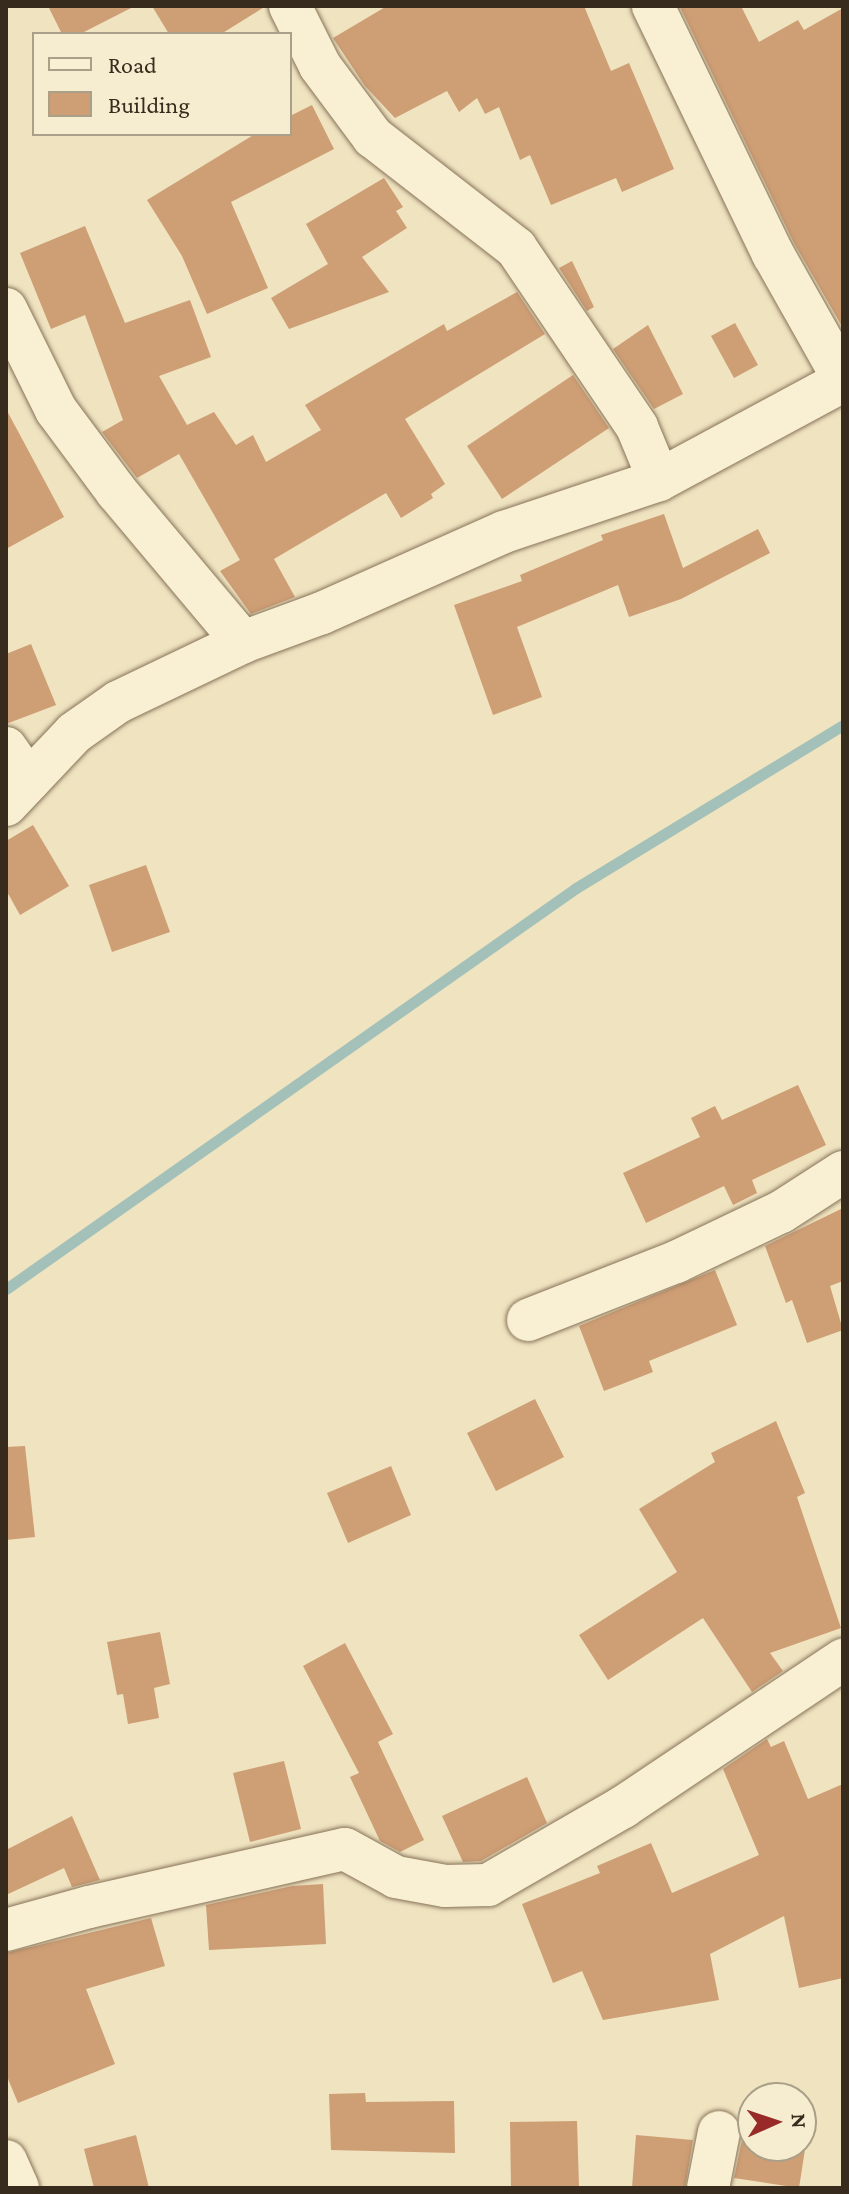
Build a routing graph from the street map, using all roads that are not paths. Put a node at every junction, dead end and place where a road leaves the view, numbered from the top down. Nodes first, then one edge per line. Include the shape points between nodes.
1 (653, 6) edge
2 (304, 9) edge
3 (6, 309) edge
4 (843, 380) edge
5 (659, 480) junction
6 (243, 642) junction
7 (14, 778) edge
8 (843, 1172) edge
9 (528, 1320) dead end
10 (843, 1660) edge
11 (6, 1930) edge
12 (719, 2132) dead end
13 (6, 2161) edge
14 (18, 2188) edge
15 (708, 2188) edge

1 - 4 street via 773,254
2 - 5 street via 320,66 373,137 516,248 637,427
3 - 6 street via 56,410
4 - 5 street
5 - 6 street via 504,532
6 - 7 street via 118,702
8 - 9 street via 781,1212 676,1262
10 - 11 street via 623,1807 488,1885 445,1886 396,1877 345,1849
12 - 15 street
13 - 14 street

